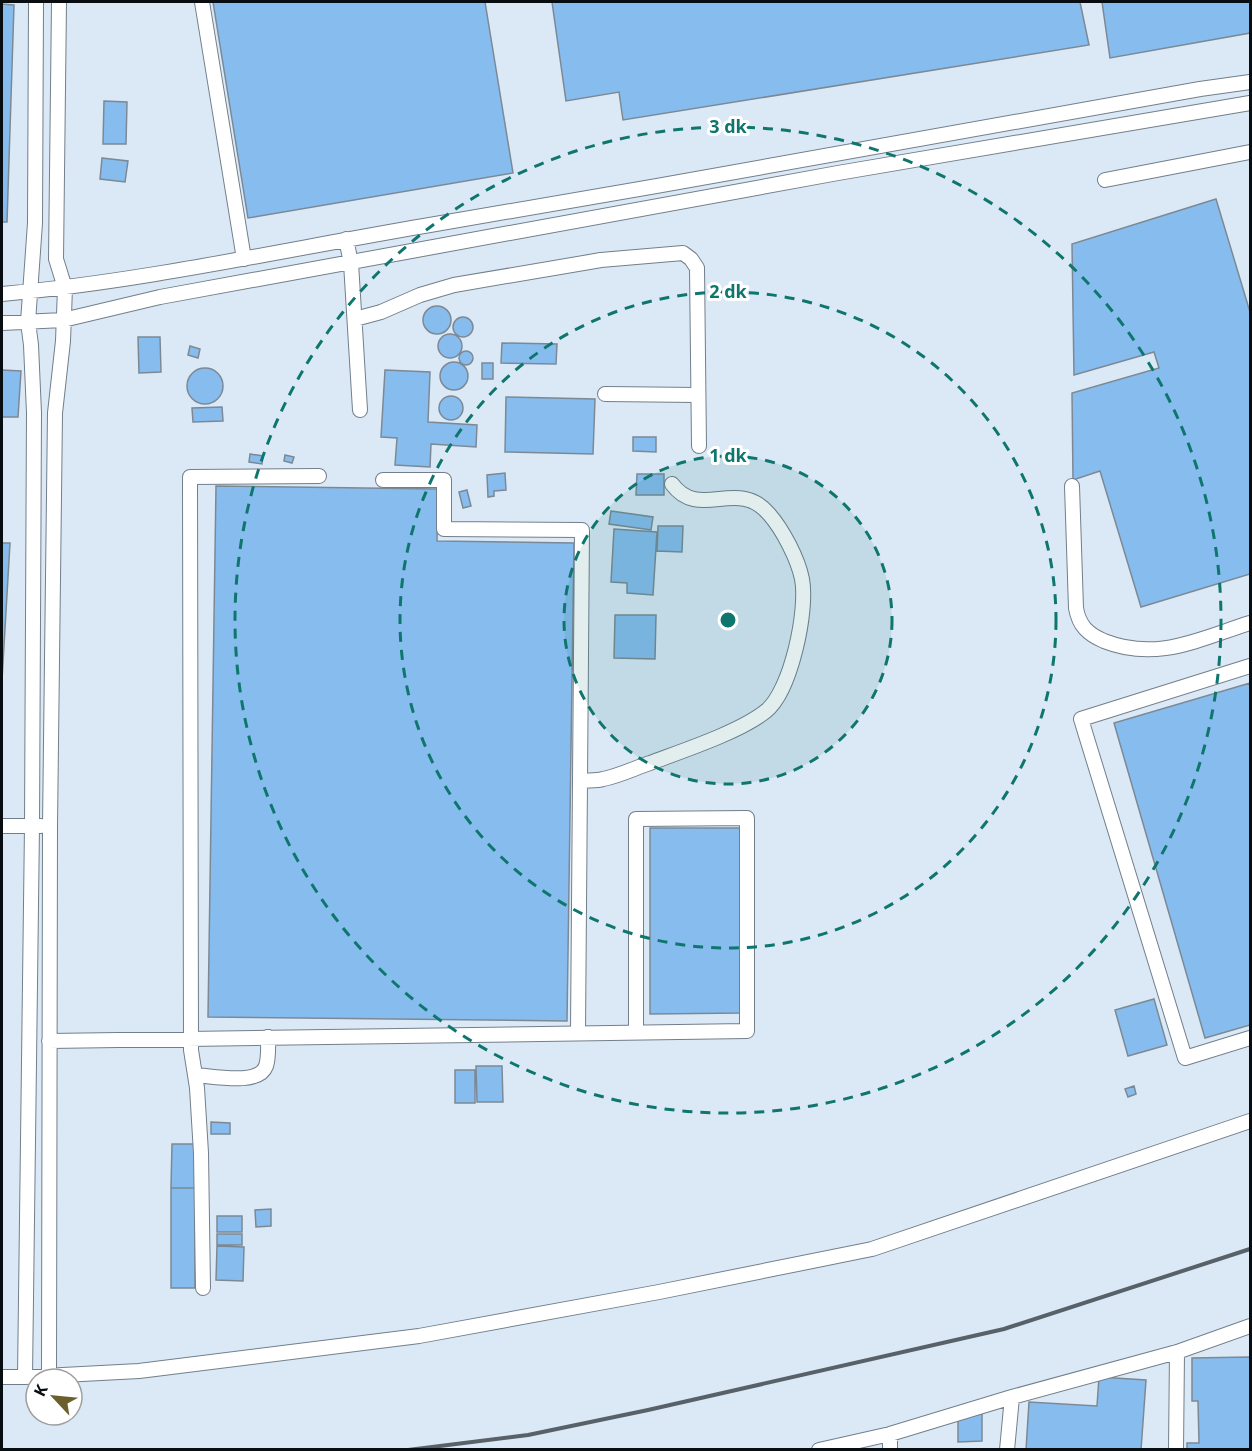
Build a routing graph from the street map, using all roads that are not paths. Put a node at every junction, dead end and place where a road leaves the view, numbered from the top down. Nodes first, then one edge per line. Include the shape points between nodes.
1 (36, 2) edge
2 (59, 2) edge
3 (202, 2) edge
4 (1251, 81) edge
5 (1251, 103) edge
6 (1251, 152) edge
7 (834, 156) junction
8 (838, 173) junction
9 (1105, 180) dead end
10 (346, 239) junction
11 (244, 259) junction
12 (351, 263) junction
13 (65, 288) junction
14 (30, 291) junction
15 (2, 294) edge
16 (355, 319) junction
17 (63, 320) junction
18 (28, 322) junction
19 (2, 323) edge
20 (604, 394) dead end
21 (698, 395) junction
22 (360, 410) dead end
23 (699, 446) dead end
24 (319, 476) dead end
25 (383, 480) dead end
26 (672, 484) dead end
27 (1072, 486) dead end
28 (1251, 623) edge
29 (1251, 666) edge
30 (580, 781) junction
31 (2, 826) edge
32 (32, 826) junction
33 (50, 826) junction
34 (578, 1032) junction
35 (636, 1032) junction
36 (268, 1037) junction
37 (191, 1038) junction
38 (1251, 1038) edge
39 (49, 1041) junction
40 (195, 1075) junction
41 (1251, 1121) edge
42 (203, 1288) dead end
43 (1251, 1326) edge
44 (1177, 1352) junction
45 (25, 1367) edge
46 (49, 1367) edge
47 (84, 1374) edge
48 (2, 1377) edge
49 (24, 1377) edge
50 (1012, 1397) junction
51 (890, 1434) junction
52 (819, 1449) edge
53 (890, 1449) edge
54 (1007, 1449) edge
55 (1176, 1449) edge

1 - 14 street
2 - 13 street via 56,259
3 - 11 street
4 - 7 street
5 - 8 street
6 - 9 street
7 - 8 street
7 - 10 street
8 - 12 street
10 - 11 street
10 - 12 street
11 - 13 street
12 - 16 street
12 - 17 street via 160,297
13 - 14 street
13 - 17 street
14 - 15 street
14 - 18 street
16 - 21 street via 454,285 601,260 683,253 697,268
16 - 22 street
17 - 18 street
17 - 33 street via 55,413
18 - 19 street
18 - 32 street via 34,413
20 - 21 street
21 - 23 street
24 - 37 street via 189,477
25 - 30 street via 444,480 444,529 582,530
26 - 30 street via 682,495 696,500 746,499 760,506 774,521 797,560 803,590 790,673 774,703 747,723 637,768 602,780
27 - 28 street via 1076,608 1082,626 1092,636 1127,648 1154,651
29 - 38 street via 1081,718 1185,1058
30 - 34 street
31 - 32 street
32 - 33 street
32 - 45 street
33 - 39 street
34 - 35 street
34 - 36 street
35 - 35 street via 747,1031 747,818 636,819
36 - 37 street
36 - 40 street via 267,1063 259,1076
37 - 39 street
37 - 40 street
39 - 46 street
40 - 42 street via 201,1153
41 - 47 street via 872,1249 419,1336 139,1371
43 - 44 street
44 - 50 street
44 - 55 street
48 - 49 street
50 - 51 street
50 - 54 street
51 - 52 street
51 - 53 street

